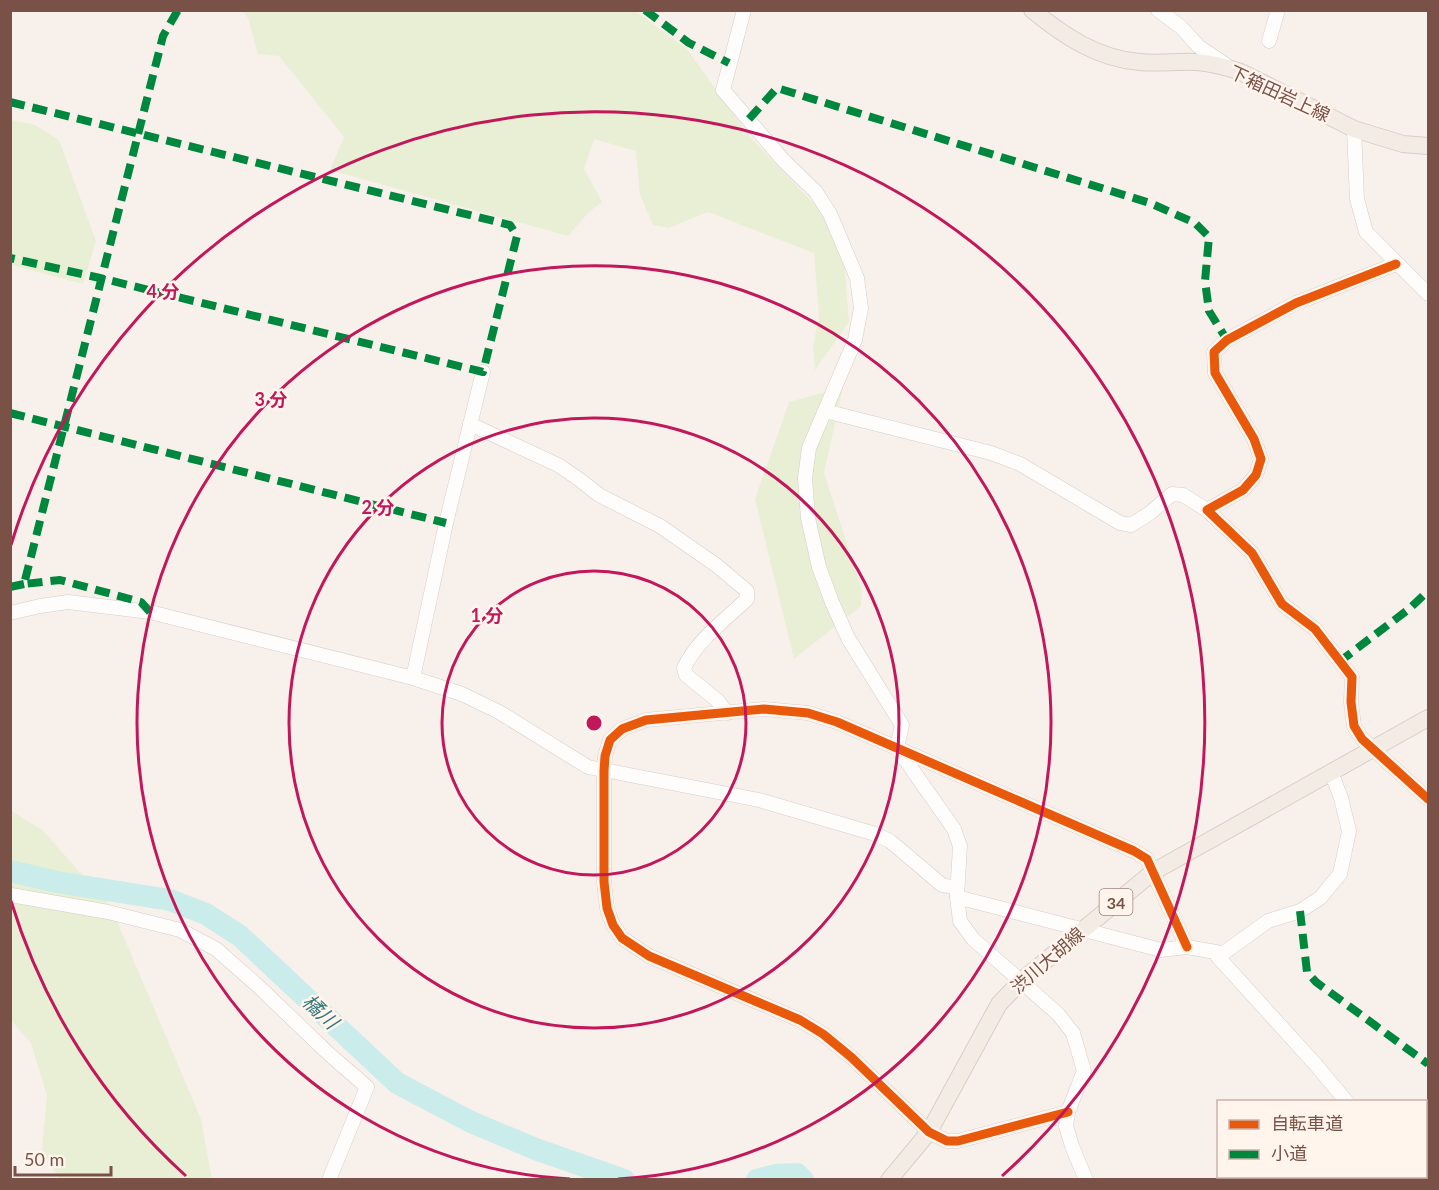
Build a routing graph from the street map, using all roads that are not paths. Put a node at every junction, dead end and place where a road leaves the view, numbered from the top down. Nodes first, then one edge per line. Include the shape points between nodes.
1 (744, 10) edge
2 (1032, 10) edge
3 (1158, 10) edge
4 (1278, 10) edge
5 (1269, 41) dead end
6 (1230, 68) junction
7 (1354, 129) junction
8 (1428, 146) edge
9 (1396, 264) junction
10 (1428, 294) edge
11 (483, 372) dead end
12 (825, 411) junction
13 (470, 424) junction
14 (1208, 510) junction
15 (10, 613) edge
16 (412, 678) junction
17 (727, 713) junction
18 (1428, 718) edge
19 (897, 748) junction
20 (1372, 748) junction
21 (604, 771) junction
22 (1331, 772) junction
23 (1428, 799) edge
24 (1154, 872) junction
25 (957, 893) junction
26 (11, 895) edge
27 (1081, 931) junction
28 (1187, 946) junction
29 (1218, 957) junction
30 (1021, 981) junction
31 (1346, 1100) edge
32 (1068, 1112) junction
33 (929, 1132) junction
34 (329, 1179) edge
35 (889, 1179) edge
36 (1086, 1179) edge

1 - 12 street via 723,90 816,192 830,214 856,278 861,308 855,340
2 - 6 main road, 下箱田岩上線 via 1051,26 1103,56 1141,63 1195,62
3 - 6 street
4 - 5 street
6 - 7 main road, 下箱田岩上線
7 - 8 main road, 下箱田岩上線 via 1403,144
7 - 9 street via 1357,199 1366,232
9 - 10 street
9 - 14 street via 1296,303 1227,340 1214,352 1215,373 1254,439 1261,459 1256,475 1243,490
11 - 13 street
12 - 14 street via 991,453 1020,464 1120,523 1131,525 1172,494 1183,495
12 - 19 street via 809,448 805,478 808,518 819,567 848,638 902,725
13 - 16 street
13 - 17 street via 558,465 599,495 660,526 747,591 747,599 707,636 684,668 686,675
14 - 20 street via 1252,553 1282,604 1315,629 1352,677 1354,726
15 - 16 street via 68,602 150,612
16 - 21 street via 462,694 588,767
17 - 19 street via 764,709 808,713
17 - 21 street via 632,724 610,740
18 - 20 main road, 渋川大胡線 / 34
19 - 24 street via 1134,851 1148,859
19 - 25 street via 954,829 960,846
20 - 22 main road, 渋川大胡線 / 34
20 - 23 street
21 - 25 street via 759,800 872,833 890,841
21 - 33 street via 604,882 607,908 622,938 650,956 800,1020 823,1034
22 - 24 main road, 渋川大胡線 / 34
22 - 29 street via 1349,831 1340,874 1320,898 1300,911 1268,921
24 - 27 main road, 渋川大胡線 / 34
24 - 28 street
25 - 27 street
25 - 30 street via 960,921 973,939
26 - 34 street via 108,912 180,930 216,949 257,985 367,1088
27 - 28 street via 1161,950
27 - 30 main road, 渋川大胡線 / 34
28 - 29 street via 1216,952
29 - 31 street
30 - 32 street via 1058,1014 1072,1034 1084,1071
30 - 33 main road, 渋川大胡線 / 34 via 999,1004
32 - 33 street via 958,1141 947,1142
32 - 36 street via 1066,1126
33 - 35 main road, 渋川大胡線 / 34

